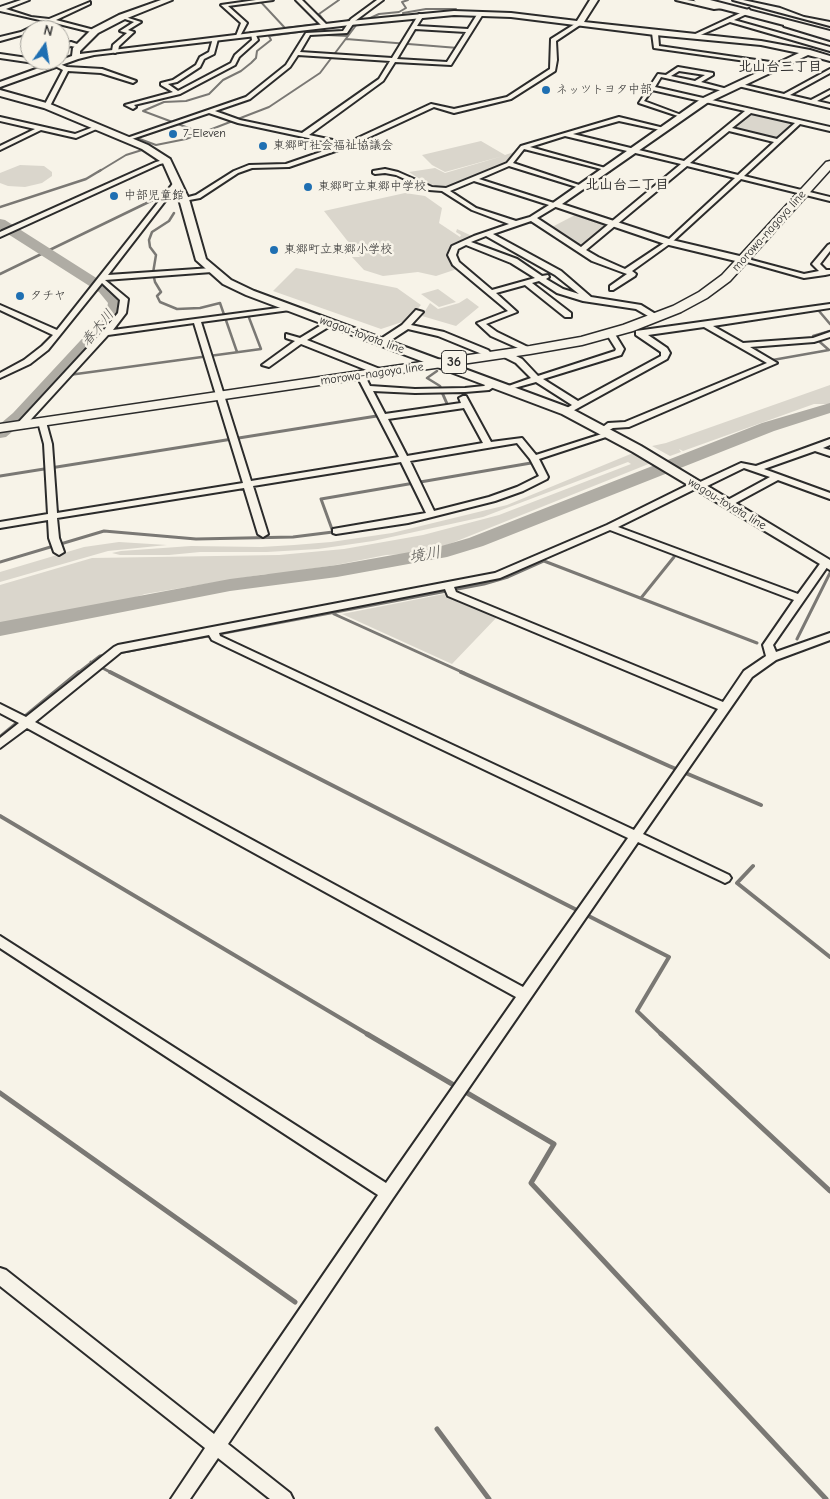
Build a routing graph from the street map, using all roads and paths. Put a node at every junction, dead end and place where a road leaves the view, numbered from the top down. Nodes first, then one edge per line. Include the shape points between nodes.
1 (26, 0) edge
2 (168, 0) edge
3 (270, 0) edge
4 (299, 0) edge
5 (380, 0) edge
6 (594, 0) edge
7 (679, 0) edge
8 (699, 0) edge
9 (717, 0) edge
10 (766, 0) edge
11 (88, 3) dead end
12 (733, 3) edge
13 (753, 8) junction
14 (1, 9) edge
15 (480, 14) junction
16 (421, 15) junction
17 (124, 17) junction
18 (768, 17) junction
19 (48, 20) joint
20 (729, 20) junction
21 (830, 20) edge
22 (350, 22) junction
23 (580, 23) junction
24 (830, 24) edge
25 (70, 25) edge
26 (822, 25) edge
27 (73, 26) junction
28 (326, 26) junction
29 (70, 27) edge
30 (413, 27) junction
31 (95, 31) junction
32 (470, 31) junction
33 (655, 33) junction
34 (20, 34) edge
35 (252, 34) junction
36 (830, 34) edge
37 (238, 35) junction
38 (694, 36) junction
39 (830, 38) edge
40 (0, 39) edge
41 (215, 39) junction
42 (70, 44) edge
43 (80, 46) junction
44 (820, 46) junction
45 (830, 49) edge
46 (115, 51) junction
47 (807, 52) junction
48 (296, 53) junction
49 (0, 56) edge
50 (20, 56) edge
51 (76, 57) junction
52 (14, 58) junction
53 (20, 59) edge
54 (70, 59) edge
55 (830, 59) edge
56 (395, 60) junction
57 (781, 64) junction
58 (70, 69) edge
59 (40, 70) edge
60 (65, 70) edge
61 (830, 71) edge
62 (668, 75) junction
63 (133, 80) dead end
64 (697, 82) junction
65 (0, 85) edge
66 (737, 86) junction
67 (652, 88) junction
68 (728, 90) junction
69 (830, 92) edge
70 (0, 93) edge
71 (178, 93) junction
72 (784, 96) junction
73 (704, 101) junction
74 (812, 102) junction
75 (47, 106) junction
76 (830, 106) edge
77 (133, 107) dead end
78 (210, 111) junction
79 (749, 111) junction
80 (682, 117) junction
81 (0, 119) edge
82 (830, 120) edge
83 (800, 122) junction
84 (98, 127) junction
85 (41, 128) junction
86 (665, 129) junction
87 (728, 129) junction
88 (826, 129) edge
89 (565, 134) junction
90 (304, 135) junction
91 (127, 139) junction
92 (0, 140) edge
93 (778, 141) junction
94 (11, 142) junction
95 (348, 145) junction
96 (523, 147) junction
97 (0, 148) edge
98 (634, 151) junction
99 (167, 161) junction
100 (510, 164) junction
101 (686, 164) junction
102 (830, 164) edge
103 (607, 170) junction
104 (375, 172) dead end
105 (741, 177) junction
106 (474, 179) junction
107 (177, 182) junction
108 (582, 187) junction
109 (446, 190) junction
110 (804, 193) junction
111 (184, 199) junction
112 (830, 199) edge
113 (555, 205) junction
114 (532, 218) junction
115 (514, 223) junction
116 (612, 224) junction
117 (488, 234) junction
118 (0, 235) edge
119 (669, 242) junction
120 (466, 243) junction
121 (830, 246) edge
122 (581, 250) junction
123 (744, 260) junction
124 (212, 270) junction
125 (627, 271) junction
126 (558, 273) junction
127 (828, 273) edge
128 (541, 278) junction
129 (102, 279) junction
130 (527, 282) junction
131 (613, 288) dead end
132 (489, 293) junction
133 (589, 299) junction
134 (830, 306) edge
135 (0, 307) edge
136 (290, 308) junction
137 (11, 312) junction
138 (419, 312) dead end
139 (568, 315) dead end
140 (0, 318) edge
141 (658, 318) junction
142 (197, 321) junction
143 (331, 323) junction
144 (706, 325) junction
145 (406, 326) junction
146 (628, 328) junction
147 (106, 333) junction
148 (58, 334) junction
149 (610, 334) junction
150 (641, 334) junction
151 (830, 334) edge
152 (289, 336) dead end
153 (300, 341) junction
154 (382, 342) junction
155 (742, 345) junction
156 (530, 350) junction
157 (505, 354) junction
158 (490, 356) junction
159 (441, 364) junction
160 (266, 365) dead end
161 (382, 373) junction
162 (0, 376) edge
163 (361, 376) junction
164 (538, 379) junction
165 (492, 384) junction
166 (369, 388) junction
167 (507, 388) junction
168 (465, 390) junction
169 (220, 396) junction
170 (465, 405) junction
171 (578, 405) junction
172 (566, 411) junction
173 (383, 417) junction
174 (42, 422) junction
175 (17, 426) junction
176 (0, 428) edge
177 (607, 432) junction
178 (830, 442) edge
179 (488, 445) junction
180 (816, 448) junction
181 (830, 453) edge
182 (404, 458) junction
183 (534, 458) junction
184 (756, 469) junction
185 (777, 477) junction
186 (249, 485) junction
187 (695, 485) junction
188 (830, 496) edge
189 (727, 504) junction
190 (430, 514) junction
191 (52, 516) junction
192 (0, 525) edge
193 (610, 528) junction
194 (336, 531) dead end
195 (263, 534) dead end
196 (59, 552) dead end
197 (827, 564) edge
198 (448, 586) junction
199 (352, 596) dead end
200 (399, 596) junction
201 (799, 598) junction
202 (212, 630) junction
203 (830, 636) edge
204 (772, 656) junction
205 (724, 707) junction
206 (0, 708) edge
207 (26, 722) junction
208 (0, 744) edge
209 (635, 837) junction
210 (725, 878) dead end
211 (0, 941) edge
212 (526, 994) junction
213 (388, 1193) junction
214 (0, 1276) edge
215 (216, 1446) junction
216 (180, 1499) edge
217 (284, 1499) edge

1 - 14 street
2 - 17 street
3 - 37 street via 224,5 244,22
4 - 28 street
5 - 22 street
6 - 23 street
7 - 12 street via 714,7
8 - 12 highway
9 - 13 highway
10 - 13 street
11 - 19 street
12 - 13 highway
13 - 18 highway
13 - 20 street
13 - 26 highway
14 - 19 street
15 - 16 street
15 - 23 street
15 - 32 street
16 - 22 street
16 - 30 street
17 - 31 street
17 - 46 street via 138,22 123,30 131,32 116,45
18 - 36 highway
18 - 39 street via 774,22
20 - 38 street
20 - 44 street
21 - 26 street via 826,19
22 - 28 street
22 - 48 street via 345,32 308,34
23 - 33 street
23 - 95 street via 553,40 553,70 509,98 454,111 433,105
24 - 26 street
25 - 27 street
27 - 29 street
27 - 31 street
28 - 35 street
30 - 32 street
30 - 56 street
31 - 43 street
32 - 56 street via 449,64
33 - 38 street
33 - 57 street via 656,47
34 - 40 street
35 - 37 street
35 - 71 street via 256,40 237,56 233,64
37 - 41 street
38 - 47 street
41 - 46 street
41 - 71 street via 212,53 202,58 198,66 175,81 163,84
42 - 43 street
43 - 51 street
44 - 45 street
44 - 47 street
46 - 51 street
47 - 55 street
47 - 57 street
48 - 56 street
48 - 78 street via 288,66 248,98
49 - 52 street
50 - 52 street
51 - 54 street
52 - 53 street
56 - 90 street via 380,80
57 - 66 street
58 - 63 street via 102,71
59 - 65 street
60 - 75 street
61 - 72 street
62 - 64 street
62 - 64 street via 678,69 711,74
62 - 67 street via 660,75
64 - 68 street
66 - 68 street
66 - 72 street
67 - 73 street
67 - 80 street via 641,102
68 - 73 street
69 - 74 street
70 - 75 street
71 - 77 street via 128,105
72 - 74 street
73 - 79 street
73 - 80 street
74 - 76 street
75 - 84 street
78 - 90 street via 238,121
78 - 91 street
79 - 83 street
79 - 87 street
80 - 86 street
81 - 85 street
82 - 88 street
83 - 88 street
83 - 93 street
84 - 85 street via 76,136
84 - 91 street
85 - 94 street
86 - 89 street via 619,119
86 - 98 street
87 - 93 street
87 - 101 street
89 - 96 street
89 - 98 street
90 - 95 street
91 - 99 street
92 - 94 street
93 - 105 street
94 - 97 street
95 - 111 street via 288,166 251,166 198,197
96 - 100 street
96 - 103 street
98 - 101 street
98 - 103 street
99 - 107 street, wagou-toyota line
99 - 118 street
100 - 106 street
100 - 108 street
101 - 105 street
101 - 116 street
102 - 110 main road, morowa-nagoya line / 36
103 - 108 street
104 - 109 street via 398,174 431,189
105 - 110 street
105 - 119 street
106 - 109 street
106 - 113 street
107 - 111 street, wagou-toyota line
107 - 129 street
108 - 113 street
109 - 115 street via 474,209
110 - 112 street
110 - 123 main road, morowa-nagoya line / 36
111 - 124 street, wagou-toyota line via 201,260
113 - 114 street
113 - 116 street
114 - 115 street
114 - 122 street
115 - 117 street
116 - 119 street
116 - 122 street
117 - 120 street
117 - 126 street
119 - 123 street
119 - 125 street
120 - 128 street via 514,261
120 - 132 street via 455,248 452,255 456,263
121 - 127 street via 816,264
122 - 125 street
123 - 127 street via 804,276
123 - 141 main road, morowa-nagoya line / 36 via 703,295
124 - 129 street
124 - 136 street, wagou-toyota line via 239,288
125 - 131 street via 632,274
126 - 128 street
126 - 133 street
128 - 130 street
128 - 133 street via 560,291
129 - 147 street via 120,293 125,303 122,313
129 - 148 street
130 - 132 street
130 - 139 street
132 - 156 street via 513,312 481,323 494,334
133 - 141 street via 638,307
134 - 144 street
135 - 137 street
136 - 142 street
136 - 143 street, wagou-toyota line
137 - 140 street
137 - 148 street
138 - 145 street
141 - 146 main road, morowa-nagoya line / 36
142 - 147 street
142 - 169 street
143 - 153 street
143 - 154 street, wagou-toyota line
144 - 150 street
144 - 155 street
145 - 154 street
145 - 158 street via 441,334
146 - 149 main road, morowa-nagoya line / 36
146 - 150 street
147 - 175 street
148 - 162 street via 27,362
149 - 156 main road, morowa-nagoya line / 36
149 - 164 street via 620,349 618,353
150 - 171 street via 664,350 664,357
151 - 155 street via 814,340
152 - 153 street
153 - 160 street
153 - 161 street
154 - 159 street, wagou-toyota line
155 - 177 street via 773,363 626,426 611,425
156 - 157 main road, morowa-nagoya line / 36
157 - 158 main road, morowa-nagoya line / 36
157 - 164 street via 519,361
158 - 159 main road, morowa-nagoya line / 36
159 - 161 main road, morowa-nagoya line / 36
159 - 165 street, wagou-toyota line
161 - 163 main road, morowa-nagoya line / 36
163 - 166 street
163 - 169 main road, morowa-nagoya line / 36
164 - 167 street
164 - 171 street
165 - 167 street, wagou-toyota line
165 - 168 street via 486,388
166 - 168 street via 415,392
166 - 173 street
167 - 172 street, wagou-toyota line
168 - 170 street
169 - 174 main road, morowa-nagoya line / 36
169 - 186 street
170 - 173 street
170 - 179 street
171 - 172 street
172 - 177 street, wagou-toyota line
173 - 182 street
174 - 175 main road, morowa-nagoya line / 36
174 - 191 street via 48,444
175 - 176 main road, morowa-nagoya line / 36
177 - 183 street
177 - 187 street, wagou-toyota line
178 - 180 street
179 - 182 street
179 - 183 street via 519,440
180 - 181 street
180 - 184 street
182 - 186 street
182 - 190 street
183 - 190 street via 544,477 492,499
184 - 185 street
184 - 187 street via 744,465
185 - 188 street
185 - 189 street
186 - 191 street
186 - 195 street
187 - 189 street, wagou-toyota line
187 - 193 street
189 - 197 street, wagou-toyota line
190 - 194 street
191 - 192 street
191 - 196 street
193 - 198 street via 497,576
193 - 201 street
197 - 201 street
198 - 200 street
198 - 205 street via 452,594
199 - 200 street
200 - 202 street
201 - 204 street via 768,646
202 - 207 street via 118,648
202 - 209 street via 216,638
203 - 204 street
204 - 205 street via 748,674
205 - 209 street
206 - 207 street
207 - 208 street
207 - 212 street
209 - 210 street
209 - 212 street
211 - 213 street
212 - 213 street
213 - 215 street
214 - 215 street
215 - 216 street
215 - 217 street

